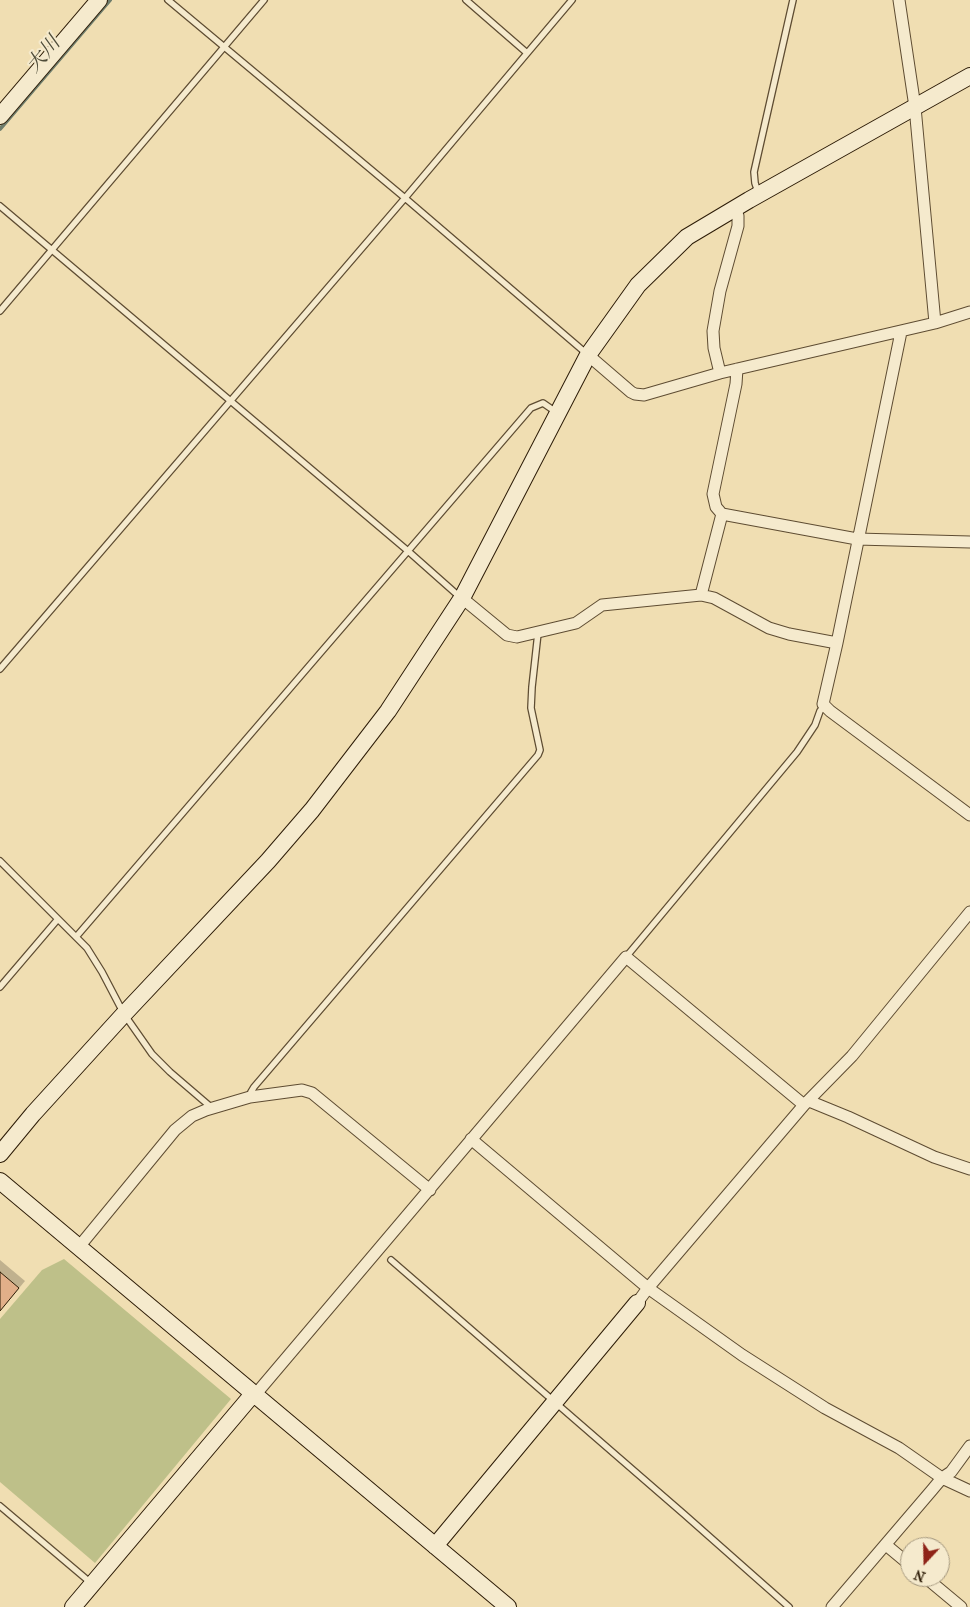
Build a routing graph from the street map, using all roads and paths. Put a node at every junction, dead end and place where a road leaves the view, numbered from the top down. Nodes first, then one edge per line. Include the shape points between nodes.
1 (99, 0) edge
2 (168, 0) edge
3 (264, 0) edge
4 (466, 0) edge
5 (572, 0) edge
6 (793, 0) edge
7 (899, 0) edge
8 (224, 47) junction
9 (527, 53) junction
10 (970, 76) edge
11 (914, 107) junction
12 (0, 116) edge
13 (759, 194) junction
14 (405, 198) junction
15 (0, 206) edge
16 (734, 208) junction
17 (52, 250) junction
18 (0, 311) edge
19 (970, 312) edge
20 (935, 324) junction
21 (901, 332) junction
22 (588, 355) junction
23 (737, 369) junction
24 (720, 373) junction
25 (231, 402) junction
26 (557, 413) junction
27 (722, 514) junction
28 (857, 539) junction
29 (970, 542) edge
30 (408, 551) junction
31 (701, 595) junction
32 (462, 598) junction
33 (538, 633) junction
34 (837, 643) junction
35 (0, 669) edge
36 (824, 706) junction
37 (970, 815) edge
38 (0, 861) edge
39 (970, 912) edge
40 (58, 919) junction
41 (76, 936) junction
42 (626, 957) junction
43 (0, 987) edge
44 (124, 1014) junction
45 (250, 1097) junction
46 (806, 1103) junction
47 (212, 1108) junction
48 (471, 1139) junction
49 (0, 1154) edge
50 (970, 1169) edge
51 (0, 1181) edge
52 (430, 1190) junction
53 (78, 1248) junction
54 (391, 1260) dead end
55 (648, 1288) junction
56 (637, 1303) joint
57 (254, 1394) junction
58 (555, 1403) junction
59 (970, 1446) edge
60 (942, 1478) junction
61 (970, 1491) edge
62 (0, 1506) edge
63 (886, 1545) junction
64 (435, 1546) junction
65 (900, 1557) edge
66 (92, 1584) junction
67 (937, 1587) edge
68 (503, 1605) edge
69 (73, 1607) edge
70 (789, 1607) edge
71 (832, 1607) edge
72 (961, 1607) edge

1 - 12 street
2 - 8 lane
3 - 8 lane
4 - 9 lane
5 - 9 lane
6 - 13 lane via 754,172
7 - 11 street
8 - 14 lane
8 - 17 lane
9 - 14 lane
10 - 11 street
11 - 13 street
11 - 20 street
13 - 16 street
14 - 22 lane
14 - 25 lane
15 - 17 lane
16 - 22 street via 687,237 638,285
16 - 24 street via 738,226 713,331
17 - 18 lane
17 - 25 lane
19 - 20 street
20 - 21 street
21 - 23 street
21 - 28 street
22 - 24 street via 635,394 644,395
22 - 26 street
23 - 24 street
23 - 27 street via 713,494 716,507
25 - 30 lane
25 - 35 lane
26 - 30 lane via 543,403 531,408
26 - 32 street
27 - 28 street
27 - 31 street
28 - 29 street
28 - 34 street
30 - 32 lane
30 - 41 lane
31 - 33 street via 602,605 576,623
31 - 34 street via 714,598 769,628
32 - 33 street via 507,636
32 - 44 street via 388,711 312,810
33 - 45 lane via 532,686 538,754 254,1087
34 - 36 street
36 - 37 street
36 - 42 lane via 797,752
38 - 40 lane
39 - 46 street via 852,1056
40 - 41 lane
40 - 43 lane
41 - 44 lane via 94,957
42 - 46 street
42 - 48 street
44 - 47 lane via 152,1054
44 - 49 street
45 - 47 street
45 - 52 street via 302,1090 312,1093
46 - 50 street via 848,1117 934,1157
46 - 55 street
47 - 53 street via 192,1116 175,1130
48 - 52 street
48 - 55 street
51 - 53 street
52 - 57 street
53 - 57 street
54 - 58 lane
55 - 56 street
55 - 60 street via 779,1380 899,1448
56 - 58 street
57 - 64 street
57 - 66 street
58 - 64 street
58 - 70 lane
59 - 60 street via 951,1472
60 - 61 street
60 - 63 street
62 - 66 lane
63 - 65 street
63 - 71 street
64 - 68 street
66 - 69 street
67 - 72 street

